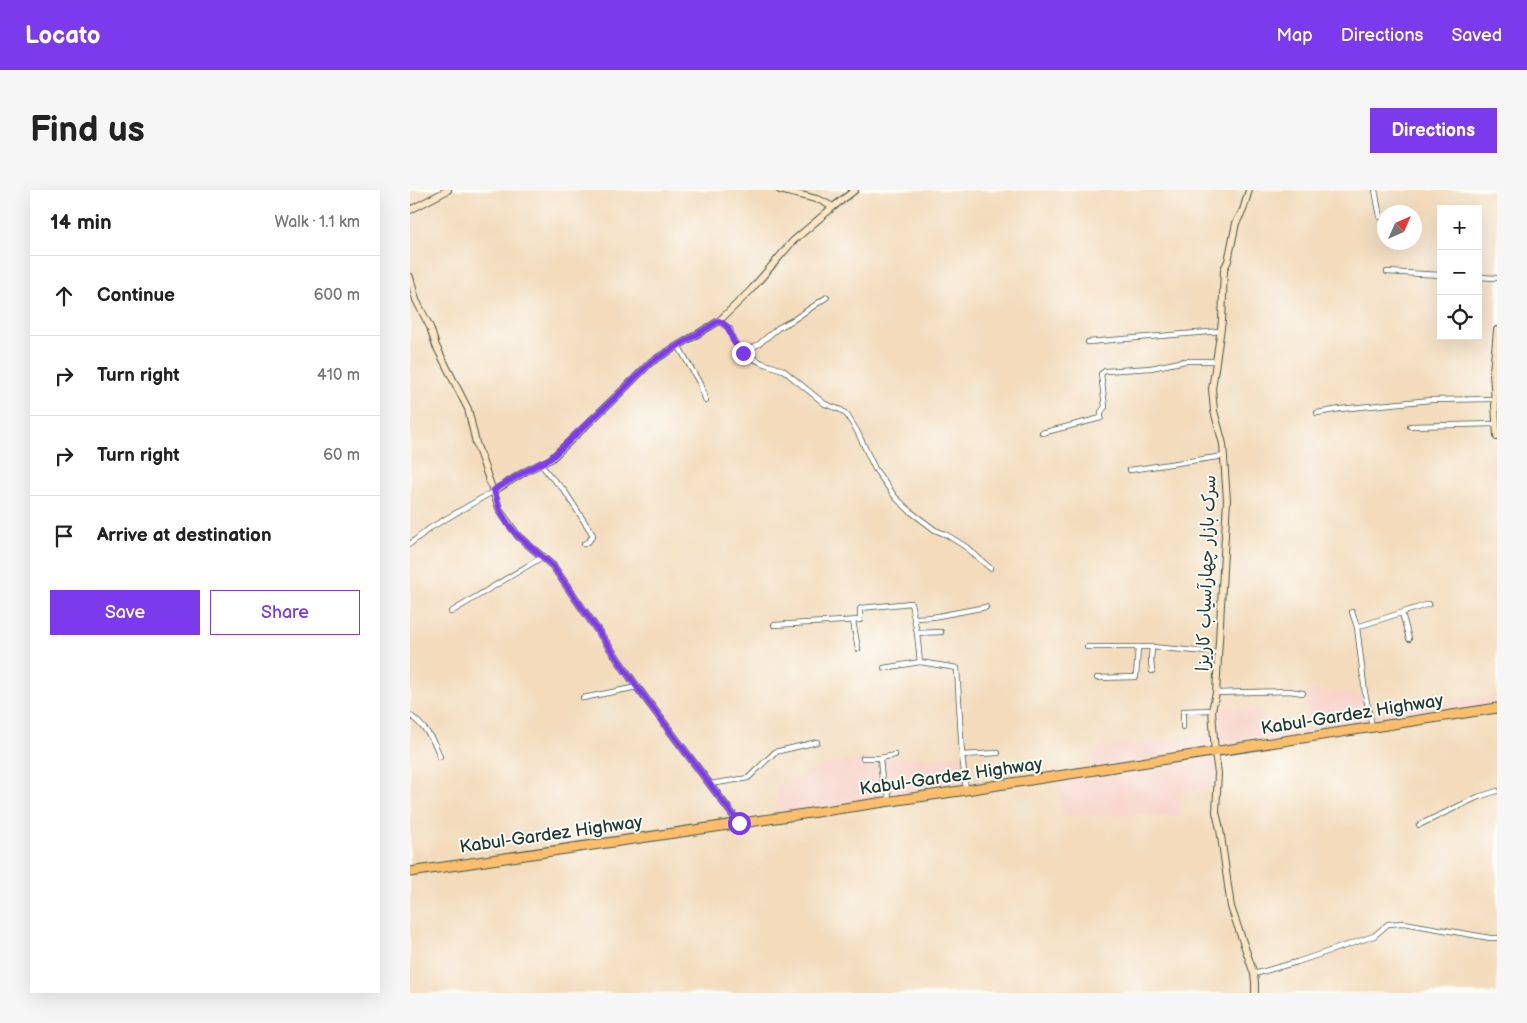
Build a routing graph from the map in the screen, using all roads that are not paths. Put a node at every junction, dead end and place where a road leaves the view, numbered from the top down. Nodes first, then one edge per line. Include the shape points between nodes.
1 (448, 190) edge
2 (855, 190) edge
3 (1249, 190) edge
4 (1375, 190) edge
5 (784, 191) edge
6 (1378, 205) edge
7 (833, 207) junction
8 (410, 210) edge
9 (1388, 272) dead end
10 (1437, 275) edge
11 (410, 277) edge
12 (1482, 277) edge
13 (1497, 278) edge
14 (827, 297) dead end
15 (719, 321) junction
16 (1497, 330) edge
17 (1221, 331) junction
18 (1088, 342) dead end
19 (678, 345) junction
20 (743, 353) junction
21 (1216, 361) junction
22 (1494, 399) junction
23 (706, 401) dead end
24 (1316, 413) dead end
25 (1496, 424) edge
26 (1410, 426) dead end
27 (1042, 433) dead end
28 (1497, 437) edge
29 (1224, 456) junction
30 (540, 463) junction
31 (1130, 470) dead end
32 (494, 490) junction
33 (410, 544) edge
34 (584, 544) dead end
35 (544, 556) junction
36 (990, 568) dead end
37 (1429, 604) dead end
38 (986, 607) dead end
39 (451, 612) dead end
40 (1352, 612) dead end
41 (1402, 613) junction
42 (915, 618) junction
43 (853, 621) junction
44 (774, 625) dead end
45 (1358, 627) junction
46 (941, 632) dead end
47 (917, 633) junction
48 (1409, 639) dead end
49 (1087, 646) dead end
50 (1138, 647) junction
51 (1152, 647) junction
52 (858, 649) dead end
53 (1218, 653) junction
54 (920, 662) junction
55 (884, 668) dead end
56 (1152, 671) dead end
57 (1097, 678) dead end
58 (637, 687) junction
59 (1303, 692) dead end
60 (1216, 693) junction
61 (584, 698) dead end
62 (1497, 708) edge
63 (1212, 710) junction
64 (410, 715) edge
65 (1372, 726) junction
66 (1183, 727) dead end
67 (817, 742) dead end
68 (998, 753) dead end
69 (1215, 753) junction
70 (895, 755) dead end
71 (962, 755) junction
72 (440, 758) dead end
73 (862, 758) dead end
74 (880, 758) junction
75 (710, 784) junction
76 (966, 790) junction
77 (1497, 791) edge
78 (889, 801) junction
79 (739, 823) junction
80 (1419, 825) dead end
81 (410, 872) edge
82 (1497, 938) edge
83 (1254, 974) junction
84 (1255, 993) edge

1 - 8 street
2 - 7 street
3 - 17 street, سرک بازار چهارآسیاب کاریزا via 1224,269
4 - 6 street
5 - 7 street via 820,200
7 - 15 street via 793,241
9 - 10 street
11 - 32 street via 436,346 468,410 476,443
12 - 13 street
14 - 20 street
15 - 19 street
15 - 20 street via 728,326
16 - 22 street
17 - 18 street
17 - 21 street, سرک بازار چهارآسیاب کاریزا
19 - 23 street
19 - 30 street via 651,362 558,453
20 - 36 street via 783,370 825,404 847,416 896,498
21 - 27 street via 1185,361 1151,368 1105,371 1101,374 1105,407 1101,418
21 - 29 street, سرک بازار چهارآسیاب کاریزا via 1212,389
22 - 24 street via 1431,400
22 - 25 street
25 - 26 street
25 - 28 street
29 - 31 street
29 - 53 street, سرک بازار چهارآسیاب کاریزا via 1227,500
30 - 32 street
30 - 34 street via 564,490 593,535
32 - 33 street via 430,528
32 - 35 street via 508,524
35 - 39 street
35 - 58 street
37 - 41 street
38 - 42 street
40 - 45 street
41 - 45 street
41 - 48 street
42 - 43 street via 911,603 862,608 861,620
42 - 47 street
43 - 44 street
43 - 52 street
45 - 65 street
46 - 47 street
47 - 54 street
49 - 50 street
50 - 51 street
50 - 57 street via 1136,677
51 - 53 street
51 - 56 street
53 - 60 street, سرک بازار چهارآسیاب کاریزا
54 - 55 street
54 - 71 street via 957,668
58 - 61 street
58 - 75 street
59 - 60 street
60 - 63 street, سرک بازار چهارآسیاب کاریزا
62 - 65 highway, Kabul-Gardez Highway
63 - 66 street via 1184,711
63 - 69 street, سرک بازار چهارآسیاب کاریزا
64 - 72 street via 424,726
65 - 69 highway, Kabul-Gardez Highway
67 - 75 street via 775,752 748,778
68 - 71 street
69 - 76 highway, Kabul-Gardez Highway
69 - 83 street, سرک بازار چهارآسیاب کاریزا via 1218,773 1216,812 1231,907
70 - 74 street
71 - 76 street
73 - 74 street
74 - 78 street via 882,780 888,787
75 - 79 street
76 - 78 highway, Kabul-Gardez Highway
77 - 80 street
78 - 79 highway, Kabul-Gardez Highway
79 - 81 highway, Kabul-Gardez Highway
82 - 83 street via 1404,922 1388,924 1374,936
83 - 84 street, سرک بازار چهارآسیاب کاریزا

